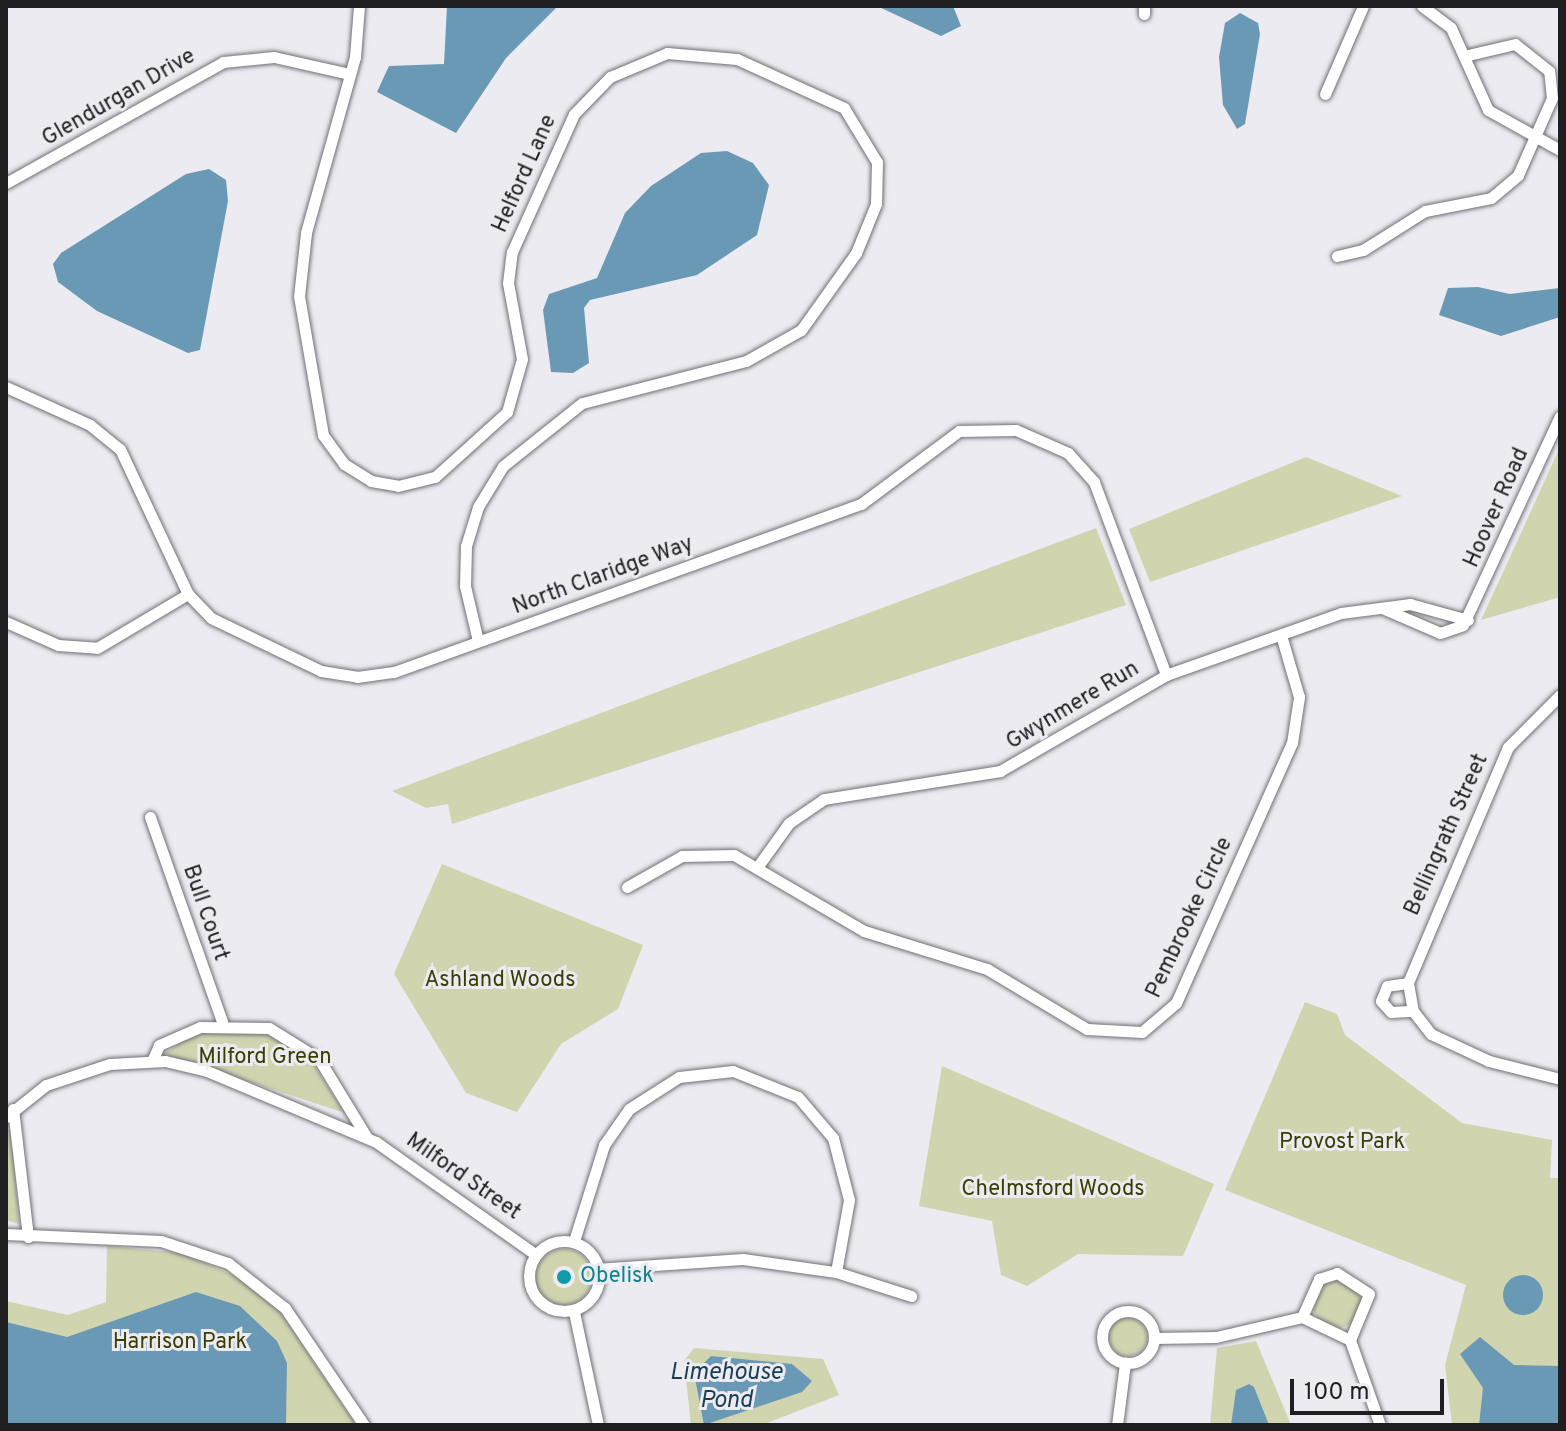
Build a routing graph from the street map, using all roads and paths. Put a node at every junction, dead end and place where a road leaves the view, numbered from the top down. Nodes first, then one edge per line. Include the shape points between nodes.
1 (359, 6) edge
2 (1363, 6) edge
3 (1422, 6) edge
4 (1464, 56) junction
5 (350, 74) junction
6 (1325, 94) dead end
7 (1536, 139) junction
8 (1560, 150) edge
9 (6, 183) edge
10 (1337, 256) dead end
11 (6, 387) edge
12 (1560, 416) edge
13 (188, 594) junction
14 (1381, 608) junction
15 (1469, 618) junction
16 (6, 622) edge
17 (1281, 635) junction
18 (478, 641) junction
19 (1166, 675) junction
20 (1560, 695) edge
21 (150, 817) dead end
22 (758, 866) junction
23 (627, 887) dead end
24 (1408, 983) junction
25 (1413, 1011) junction
26 (222, 1022) junction
27 (152, 1061) junction
28 (1560, 1079) edge
29 (10, 1113) edge
30 (366, 1137) junction
31 (6, 1234) edge
32 (28, 1237) junction
33 (574, 1241) junction
34 (535, 1254) junction
35 (596, 1269) junction
36 (836, 1272) junction
37 (911, 1296) dead end
38 (574, 1312) junction
39 (1302, 1317) junction
40 (1154, 1338) junction
41 (1350, 1340) junction
42 (1125, 1363) junction
43 (364, 1425) edge
44 (598, 1425) edge
45 (1117, 1425) edge
46 (1380, 1425) edge

1 - 5 street, Helford Lane
2 - 6 street
3 - 4 street via 1451,28
4 - 7 street via 1488,110
4 - 7 street via 1511,44 1540,58 1553,90
5 - 9 street, Glendurgan Drive via 274,57 205,68
5 - 18 street, Helford Lane via 303,244 300,322 328,446 351,471 388,485 443,473 507,412 522,359 508,283 512,252 574,114 610,77 667,53 737,59 844,108 877,162 878,195 865,233 841,283 801,330 746,361 582,403 503,466 482,497 466,546 465,586
7 - 8 street
7 - 10 street via 1499,194 1425,211 1363,250
11 - 13 street, North Claridge Way via 90,425 120,449
12 - 15 street, Hoover Road
13 - 16 street via 97,648 58,645
13 - 18 street, North Claridge Way via 231,631 344,676 394,672
14 - 15 street, Gwynmere Run via 1421,606
14 - 15 street via 1440,633
14 - 17 street, Gwynmere Run via 1341,613
17 - 19 street, Gwynmere Run
17 - 22 street, Pembrooke Circle via 1299,697 1292,743 1176,1003 1142,1032 1087,1029 987,969 853,925
18 - 19 street, North Claridge Way via 861,504 950,436 997,426 1057,447 1088,472
19 - 22 street, Gwynmere Run via 1000,771 824,799 789,823
20 - 24 street, Bellingrath Street via 1508,747
21 - 26 street, Bull Court
22 - 23 street, Pembrooke Circle via 694,853 647,870
24 - 25 street
24 - 25 street via 1387,986 1381,1001 1391,1012
25 - 28 street via 1447,1043
26 - 27 street via 163,1042
26 - 30 street via 263,1026 304,1045 335,1079
27 - 29 street, Milford Street via 57,1080
27 - 30 street, Milford Street via 246,1083
29 - 32 street, Milford Street
30 - 34 street, Milford Street via 449,1187
31 - 32 street
32 - 43 street via 161,1241 235,1267 285,1308
33 - 34 street via 553,1241
33 - 35 street
33 - 36 street via 604,1145 629,1109 679,1077 733,1071 798,1097 833,1138 849,1200
34 - 38 street via 537,1296 552,1310
35 - 36 street via 716,1258
35 - 38 street via 594,1296
36 - 37 street
38 - 44 street
39 - 40 street via 1216,1337
39 - 41 street
39 - 41 street via 1323,1275 1350,1279 1369,1294
40 - 42 street via 1145,1357
40 - 42 street via 1142,1315 1111,1317 1104,1348
41 - 46 street
42 - 45 street

